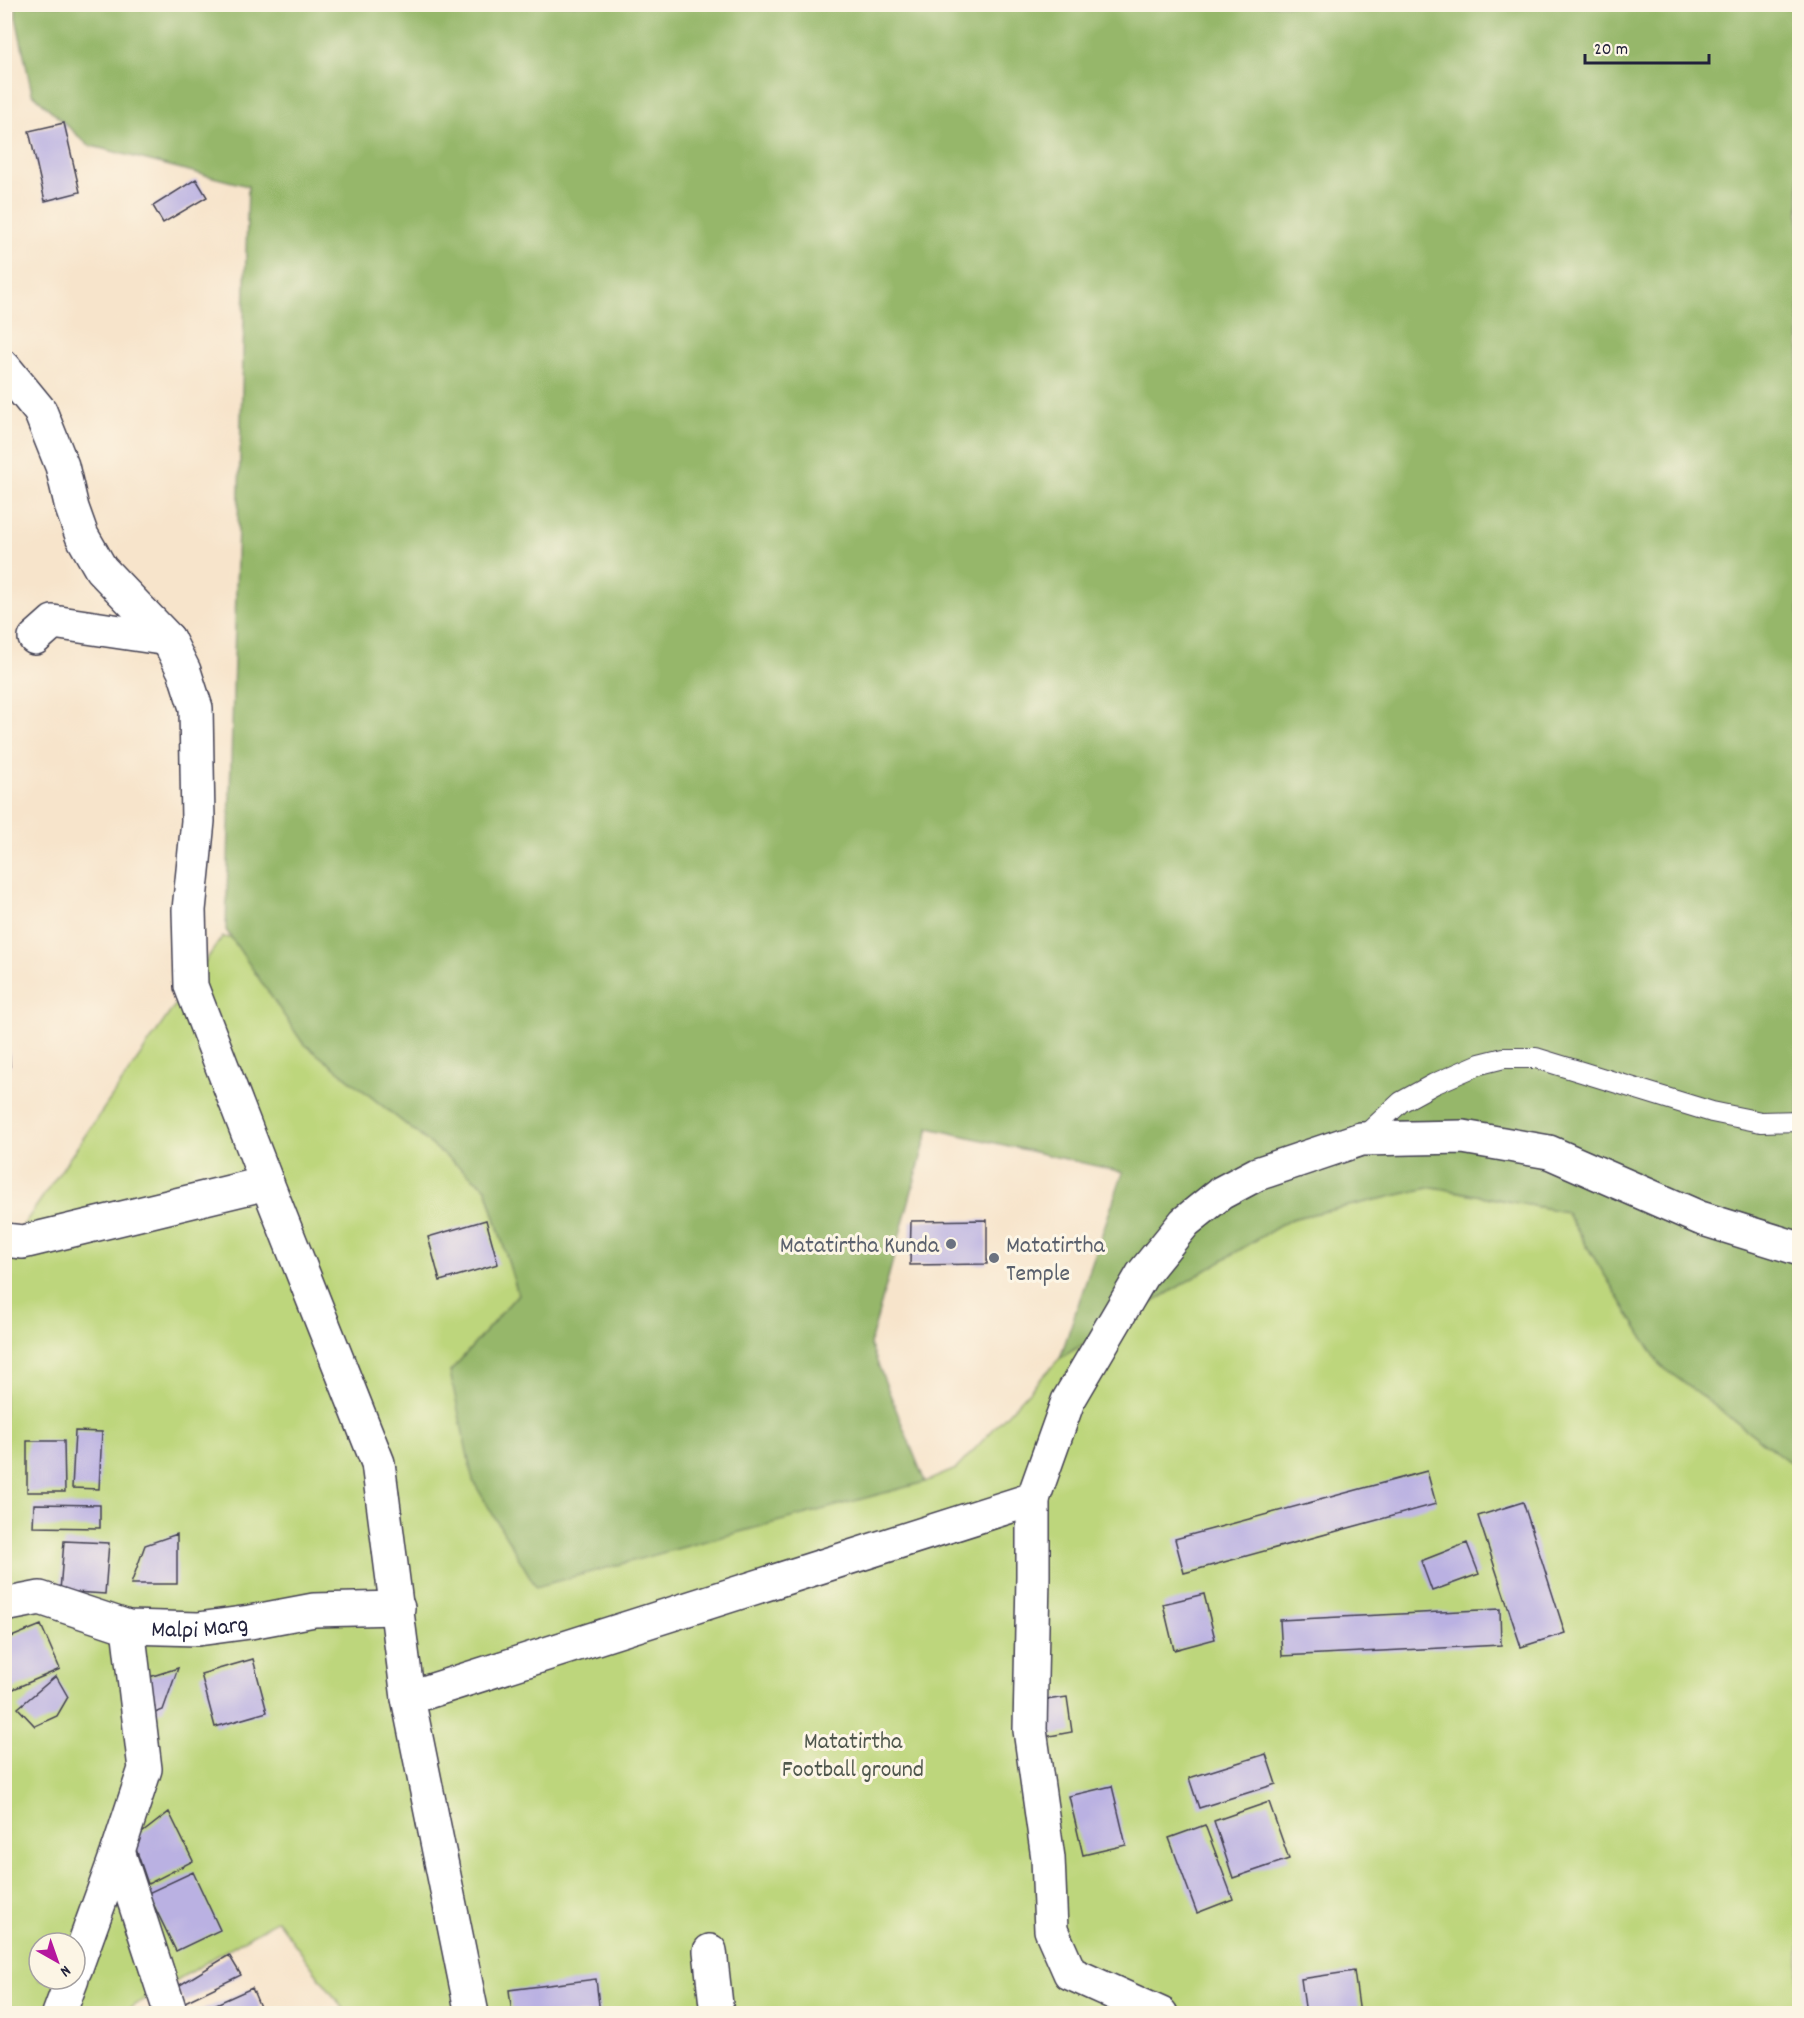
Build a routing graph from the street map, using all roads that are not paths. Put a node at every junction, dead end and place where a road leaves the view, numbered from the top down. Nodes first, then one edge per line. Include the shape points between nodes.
1 (4, 367) edge
2 (36, 638) dead end
3 (168, 639) junction
4 (1800, 1121) edge
5 (1361, 1139) junction
6 (267, 1183) junction
7 (4, 1240) edge
8 (1800, 1249) edge
9 (1033, 1499) junction
10 (4, 1605) edge
11 (398, 1608) junction
12 (128, 1627) junction
13 (408, 1698) junction
14 (118, 1851) junction
15 (87, 1937) edge
16 (710, 1951) dead end
17 (67, 1991) edge
18 (59, 2013) edge
19 (171, 2013) edge
20 (472, 2013) edge
21 (717, 2013) edge
22 (1161, 2013) edge

1 - 3 street via 40,411 62,466 82,536 101,569
2 - 3 street via 53,622
3 - 6 street via 196,708 198,821 189,910 191,986
4 - 5 lane via 1761,1122 1712,1112 1536,1058 1504,1058 1480,1064 1401,1102
5 - 8 street via 1463,1137 1549,1152 1700,1218
5 - 9 street via 1257,1174 1221,1193 1185,1222 1142,1275 1068,1401
6 - 7 street via 23,1242
6 - 11 street via 378,1463
9 - 13 street
9 - 22 street via 1030,1730 1048,1858 1051,1930 1070,1973
10 - 12 street, Malpi Marg via 40,1598
11 - 12 street, Malpi Marg via 314,1610 198,1629
11 - 13 street
12 - 14 street via 146,1769
13 - 20 street
14 - 15 street
14 - 19 street
16 - 21 street
17 - 18 street

